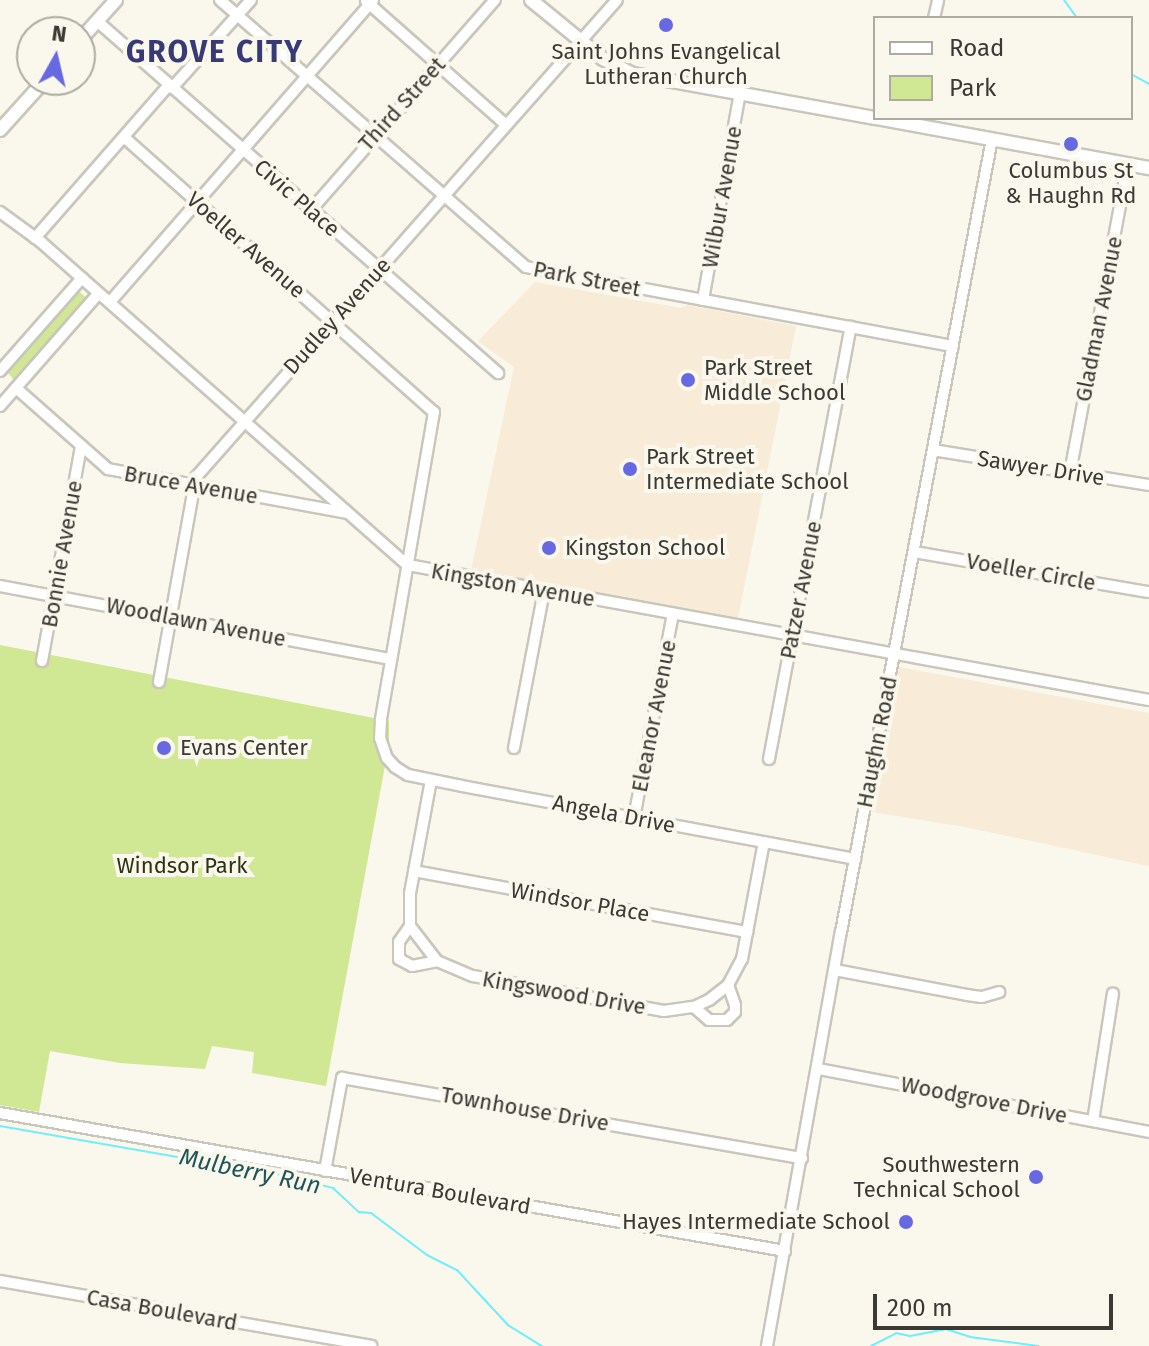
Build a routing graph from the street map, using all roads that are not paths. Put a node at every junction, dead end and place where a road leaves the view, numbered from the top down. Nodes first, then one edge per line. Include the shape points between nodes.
1 (116, 0) edge
2 (220, 0) edge
3 (251, 0) edge
4 (495, 0) edge
5 (531, 0) edge
6 (617, 0) edge
7 (369, 1) edge
8 (237, 15) junction
9 (97, 21) joint
10 (580, 42) junction
11 (437, 64) junction
12 (305, 76) junction
13 (171, 87) junction
14 (740, 93) junction
15 (31, 96) edge
16 (873, 117) edge
17 (914, 121) edge
18 (505, 124) junction
19 (0, 130) edge
20 (373, 136) junction
21 (125, 138) junction
22 (992, 139) junction
23 (242, 149) junction
24 (1128, 164) junction
25 (1149, 168) edge
26 (443, 198) junction
27 (197, 202) junction
28 (311, 210) junction
29 (0, 212) edge
30 (35, 238) junction
31 (378, 269) junction
32 (82, 278) junction
33 (99, 293) junction
34 (703, 300) junction
35 (110, 302) junction
36 (332, 320) junction
37 (851, 327) junction
38 (953, 346) junction
39 (0, 371) edge
40 (498, 373) dead end
41 (0, 388) edge
42 (16, 388) junction
43 (2, 404) edge
44 (244, 422) junction
45 (81, 446) junction
46 (933, 450) junction
47 (1070, 473) junction
48 (1149, 485) edge
49 (194, 486) junction
50 (349, 513) junction
51 (914, 552) junction
52 (408, 565) junction
53 (0, 586) edge
54 (544, 591) junction
55 (1149, 592) edge
56 (54, 596) junction
57 (673, 614) junction
58 (171, 618) junction
59 (792, 636) junction
60 (894, 654) junction
61 (391, 659) junction
62 (42, 661) dead end
63 (159, 682) dead end
64 (1149, 700) edge
65 (514, 748) dead end
66 (769, 759) dead end
67 (431, 780) junction
68 (634, 818) junction
69 (764, 842) junction
70 (855, 859) junction
71 (414, 871) junction
72 (410, 926) junction
73 (747, 932) junction
74 (437, 961) junction
75 (835, 970) junction
76 (728, 985) junction
77 (999, 992) dead end
78 (1113, 994) dead end
79 (694, 1007) junction
80 (819, 1069) junction
81 (0, 1113) edge
82 (1093, 1121) junction
83 (1149, 1132) edge
84 (802, 1158) junction
85 (325, 1171) junction
86 (785, 1251) junction
87 (0, 1281) edge
88 (371, 1346) edge
89 (767, 1346) edge

1 - 9 main road
2 - 8 street, Park Street
3 - 8 street
4 - 11 street, Third Street
5 - 10 main road
6 - 10 street, Dudley Avenue
7 - 11 street
7 - 12 street
8 - 12 street, Park Street
8 - 13 street
9 - 13 street, Civic Place
10 - 14 main road via 633,74
10 - 18 street, Dudley Avenue
11 - 18 street
11 - 20 street, Third Street
12 - 20 street, Park Street
12 - 23 street
13 - 21 street
13 - 23 street, Civic Place
14 - 16 main road
14 - 34 street, Wilbur Avenue
15 - 19 main road
17 - 22 main road
18 - 26 street, Dudley Avenue
20 - 26 street, Park Street
20 - 28 street, Third Street
21 - 27 street, Voeller Avenue
21 - 30 street
22 - 24 main road
22 - 38 street, Haughn Road
23 - 27 street
23 - 28 street, Civic Place
24 - 25 main road
24 - 47 street, Gladman Avenue
26 - 31 street, Dudley Avenue
26 - 34 street, Park Street via 534,271
27 - 35 street
27 - 36 street, Voeller Avenue
28 - 31 street, Civic Place
29 - 30 street, Kingston Avenue
30 - 32 street, Kingston Avenue
31 - 36 street, Dudley Avenue
31 - 40 street, Civic Place
32 - 33 street, Kingston Avenue
32 - 39 street
33 - 35 street, Kingston Avenue
33 - 42 street
34 - 37 street, Park Street
35 - 44 street, Kingston Avenue
36 - 44 street, Dudley Avenue
36 - 52 street, Voeller Avenue via 430,406 434,419
37 - 38 street, Park Street
37 - 59 street, Patzer Avenue
38 - 46 street, Haughn Road
41 - 43 street
42 - 43 street
42 - 45 street, Bruce Avenue
44 - 49 street, Dudley Avenue
44 - 50 street, Kingston Avenue
45 - 49 street, Bruce Avenue via 108,469
45 - 56 street, Bonnie Avenue
46 - 47 street, Sawyer Drive
46 - 51 street, Haughn Road
47 - 48 street, Sawyer Drive
49 - 50 street, Bruce Avenue
49 - 58 street, Dudley Avenue
50 - 52 street, Kingston Avenue
51 - 55 street, Voeller Circle
51 - 60 street, Haughn Road
52 - 54 street, Kingston Avenue
52 - 61 street
53 - 56 street, Woodlawn Avenue
54 - 57 street, Kingston Avenue
54 - 65 street
56 - 58 street, Woodlawn Avenue
56 - 62 street, Bonnie Avenue
57 - 59 street, Kingston Avenue
57 - 68 street, Eleanor Avenue
58 - 61 street, Woodlawn Avenue
58 - 63 street, Dudley Avenue
59 - 60 street, Kingston Avenue
59 - 66 street, Patzer Avenue
60 - 64 street, Kingston Avenue
60 - 70 street, Haughn Road
61 - 67 street, Angela Drive via 381,720 383,751 401,772
67 - 68 street, Angela Drive
67 - 71 street, Kingswood Drive
68 - 69 street, Angela Drive
69 - 70 street, Angela Drive
69 - 73 street, Kingswood Drive
70 - 75 street, Haughn Road
71 - 72 street, Kingswood Drive
71 - 73 street, Windsor Place
72 - 74 street
72 - 74 street, Kingswood Drive via 399,942 399,959 412,966
73 - 76 street, Kingswood Drive via 742,959
74 - 79 street, Kingswood Drive via 473,976 648,1009
75 - 77 street via 967,995
75 - 80 street, Haughn Road
76 - 79 street, Kingswood Drive
76 - 79 street, Kingswood Drive via 735,1012 727,1020 709,1020
78 - 82 street
80 - 82 street, Woodgrove Drive
80 - 84 street, Haughn Road
81 - 85 street, Ventura Boulevard
82 - 83 street, Woodgrove Drive
84 - 85 street, Townhouse Drive via 342,1078
84 - 86 street, Haughn Road
85 - 86 street, Ventura Boulevard
86 - 89 street, Haughn Road
87 - 88 street, Casa Boulevard

